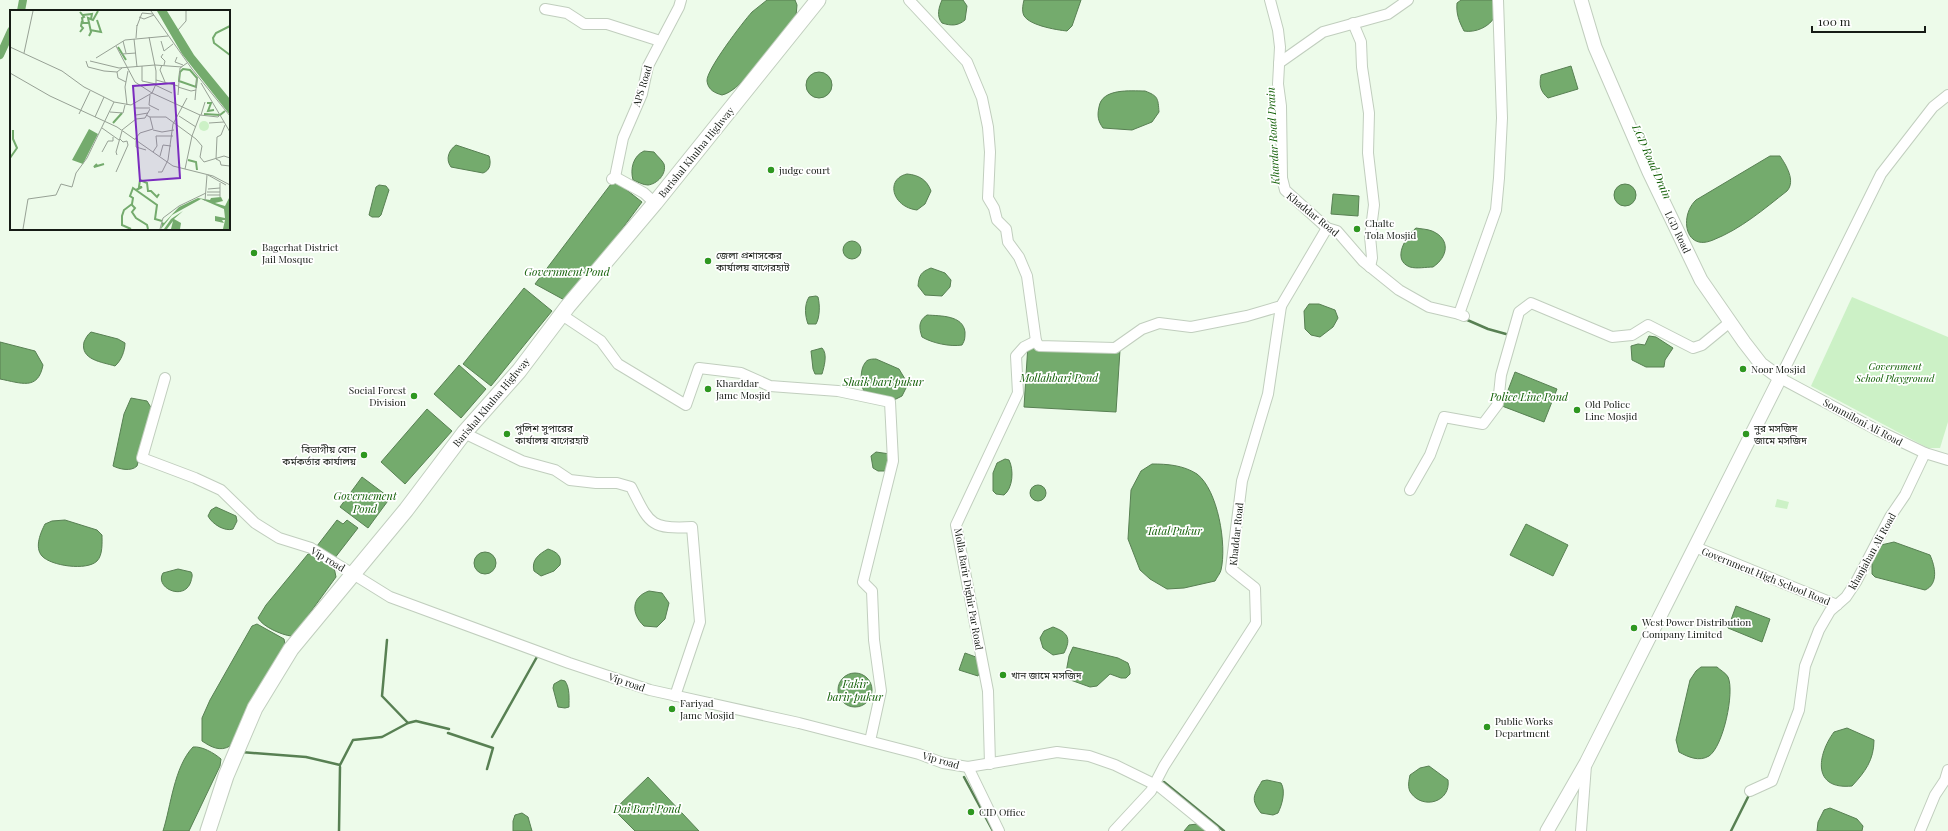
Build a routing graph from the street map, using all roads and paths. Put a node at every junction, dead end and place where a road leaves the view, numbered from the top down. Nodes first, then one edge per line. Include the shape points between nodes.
1 (681, 0) edge
2 (818, 0) edge
3 (909, 0) edge
4 (1270, 0) edge
5 (1408, 0) edge
6 (1498, 0) edge
7 (1581, 0) edge
8 (545, 8) dead end
9 (1353, 23) junction
10 (660, 41) junction
11 (1279, 63) junction
12 (1948, 95) edge
13 (655, 203) junction
14 (1327, 228) junction
15 (1370, 267) junction
16 (1281, 306) junction
17 (562, 315) junction
18 (1730, 322) junction
19 (1036, 341) junction
20 (165, 378) dead end
21 (1780, 378) junction
22 (464, 433) junction
23 (1925, 453) junction
24 (1948, 456) edge
25 (1410, 490) dead end
26 (1695, 547) junction
27 (352, 574) junction
28 (1837, 605) junction
29 (675, 696) junction
30 (870, 741) junction
31 (1586, 763) junction
32 (990, 764) junction
33 (968, 768) junction
34 (1948, 770) edge
35 (1155, 785) junction
36 (1750, 791) dead end
37 (208, 831) edge
38 (999, 831) edge
39 (1114, 831) edge
40 (1214, 831) edge
41 (1547, 831) edge
42 (1581, 831) edge
43 (1920, 831) edge

1 - 10 street, APS Road
2 - 13 highway, Barishal Khulna Highway
3 - 19 street via 967,62 982,98 988,128 988,198 997,220 1006,229 1008,242 1019,257 1027,276
4 - 11 street, Khaddar Road via 1278,30
5 - 9 street via 1388,14
6 - 15 street, Khaddar Road via 1502,118 1500,178 1496,210 1462,315 1429,307 1412,299
7 - 18 main road, LGD Road via 1595,47 1649,172 1701,280
8 - 10 street via 567,13 584,24 607,24
9 - 11 street via 1323,32
9 - 15 street via 1361,42 1369,113 1368,153 1374,205
10 - 13 street, APS Road via 648,66 642,94 623,138 614,178 644,193
11 - 14 street, Khaddar Road via 1284,190
12 - 21 street via 1933,107 1881,174
13 - 17 highway, Barishal Khulna Highway
14 - 15 street, Khaddar Road via 1337,231
14 - 16 street
16 - 19 street via 1247,316 1191,327 1159,323 1142,329 1115,348 1039,346
16 - 35 street, Khaddar Road via 1268,394 1242,481 1231,569 1255,588 1256,624 1164,766
17 - 22 highway, Barishal Khulna Highway via 519,371
17 - 30 street via 601,341 618,364 686,405 699,368 741,373 770,386 838,391 890,402 893,461 863,582 872,591 874,640 881,691
18 - 21 main road, LGD Road via 1761,364
18 - 25 street via 1702,345 1693,348 1648,325 1632,335 1612,337 1531,303 1519,312 1513,328 1501,375 1498,404 1483,424 1444,418 1430,455
19 - 32 street, Molla Barir Dighir Par Road via 1024,347 1016,356 1018,392 956,525 988,691
20 - 27 street, Vip road via 142,458 221,490 255,523 279,538 311,548
21 - 23 street, Sommiloni Ali Road
21 - 26 main road
22 - 27 highway, Barishal Khulna Highway via 406,510
22 - 29 street via 522,461 555,470 570,480 617,483 632,487 646,517 653,524 692,528 700,622
23 - 24 street, Sommiloni Ali Road
23 - 28 street, khanjahan Ali Road via 1905,495 1890,517 1856,582
26 - 28 street, Government High School Road
26 - 31 main road
27 - 29 street, Vip road via 390,597 569,663
27 - 37 highway, Barishal Khulna Highway via 291,649 255,708 226,776
28 - 36 street, khanjahan Ali Road via 1830,611 1819,630 1805,666 1799,710 1772,781
29 - 30 street, Vip road
30 - 33 street, Vip road
31 - 41 main road
31 - 42 street
32 - 33 street, Vip road
32 - 35 street, Vip road via 1057,752 1089,756 1116,765
33 - 38 street
34 - 43 street
35 - 39 street, Khaddar Road
35 - 40 street, Vip road

